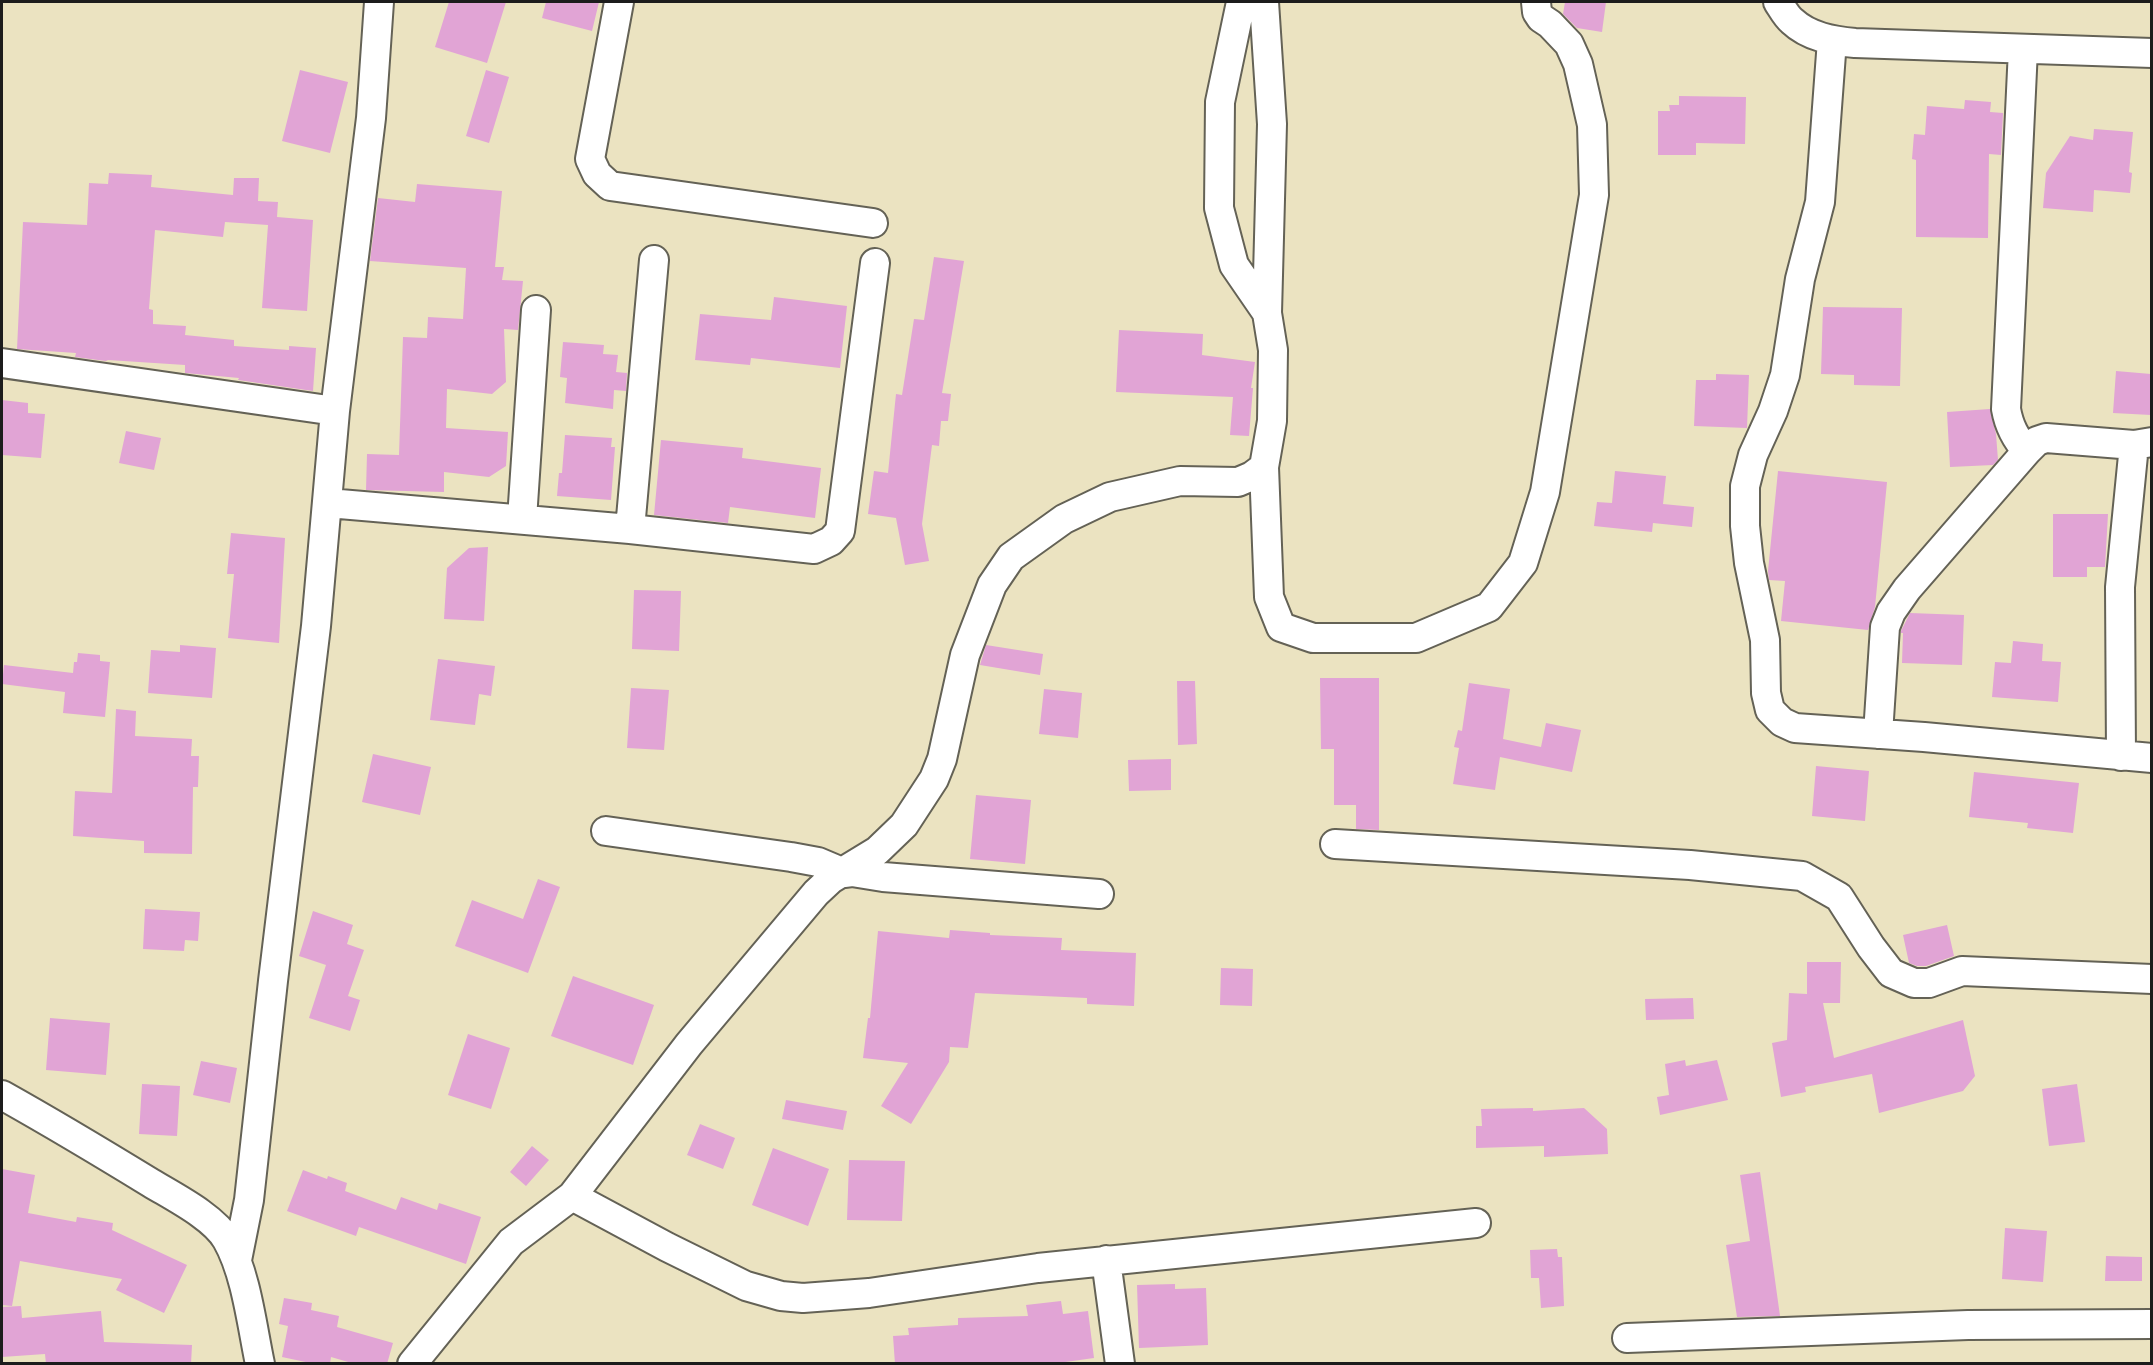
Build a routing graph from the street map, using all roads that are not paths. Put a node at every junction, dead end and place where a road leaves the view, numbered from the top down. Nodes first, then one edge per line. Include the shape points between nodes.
1 (379, 2) edge
2 (619, 2) edge
3 (1536, 2) edge
4 (1778, 2) edge
5 (1247, 3) edge
6 (1832, 40) junction
7 (2023, 49) junction
8 (2151, 53) edge
9 (873, 223) dead end
10 (654, 260) dead end
11 (875, 263) dead end
12 (536, 310) dead end
13 (1267, 313) junction
14 (2, 363) edge
15 (335, 411) junction
16 (2143, 444) edge
17 (2027, 451) junction
18 (1264, 467) junction
19 (328, 503) junction
20 (522, 519) junction
21 (630, 529) junction
22 (1878, 734) junction
23 (2121, 756) junction
24 (2151, 758) edge
25 (606, 831) dead end
26 (1335, 844) dead end
27 (844, 873) junction
28 (1099, 894) dead end
29 (2151, 979) edge
30 (2, 1095) edge
31 (572, 1196) junction
32 (1476, 1223) dead end
33 (237, 1260) junction
34 (1106, 1260) junction
35 (2151, 1324) edge
36 (1627, 1338) dead end
37 (260, 1364) edge
38 (412, 1364) edge
39 (1120, 1364) edge

1 - 15 street via 371,118
2 - 9 street via 590,159 597,174 610,186
3 - 18 street via 1541,18 1569,44 1578,64 1592,125 1594,195 1545,492 1523,563 1489,607 1416,638 1313,638 1281,627 1269,597
4 - 6 street via 1790,20 1804,30
5 - 13 street via 1272,124
5 - 13 street via 1220,102 1219,208 1234,265
6 - 7 street
6 - 22 street via 1820,202 1800,279 1785,375 1745,486 1745,526 1766,640 1770,711 1795,728
7 - 8 street
7 - 17 street via 2006,409 2008,423
10 - 21 street
11 - 21 street via 840,531 831,542 814,549
12 - 20 street
13 - 18 street via 1273,350 1272,421
14 - 15 street
15 - 19 street
16 - 17 street via 2046,438
16 - 23 street via 2120,587
17 - 22 street via 1891,612 1885,627
18 - 27 street via 1238,482 1180,481 1110,497 1064,519 1011,557 992,585 965,655 934,779 904,825 877,851
19 - 20 street
19 - 33 street via 249,1200
20 - 21 street
22 - 23 street
23 - 24 street
25 - 27 street via 791,857 818,862
26 - 29 street via 1690,865 1802,876 1839,897 1891,973 1914,982 1929,983 1962,971
27 - 28 street
27 - 31 street via 816,893 778,936
30 - 33 street via 185,1204 226,1238
31 - 34 street via 746,1286 781,1296 869,1293
31 - 38 street via 511,1242
32 - 34 street
33 - 37 street
34 - 39 street
35 - 36 street via 1968,1325

